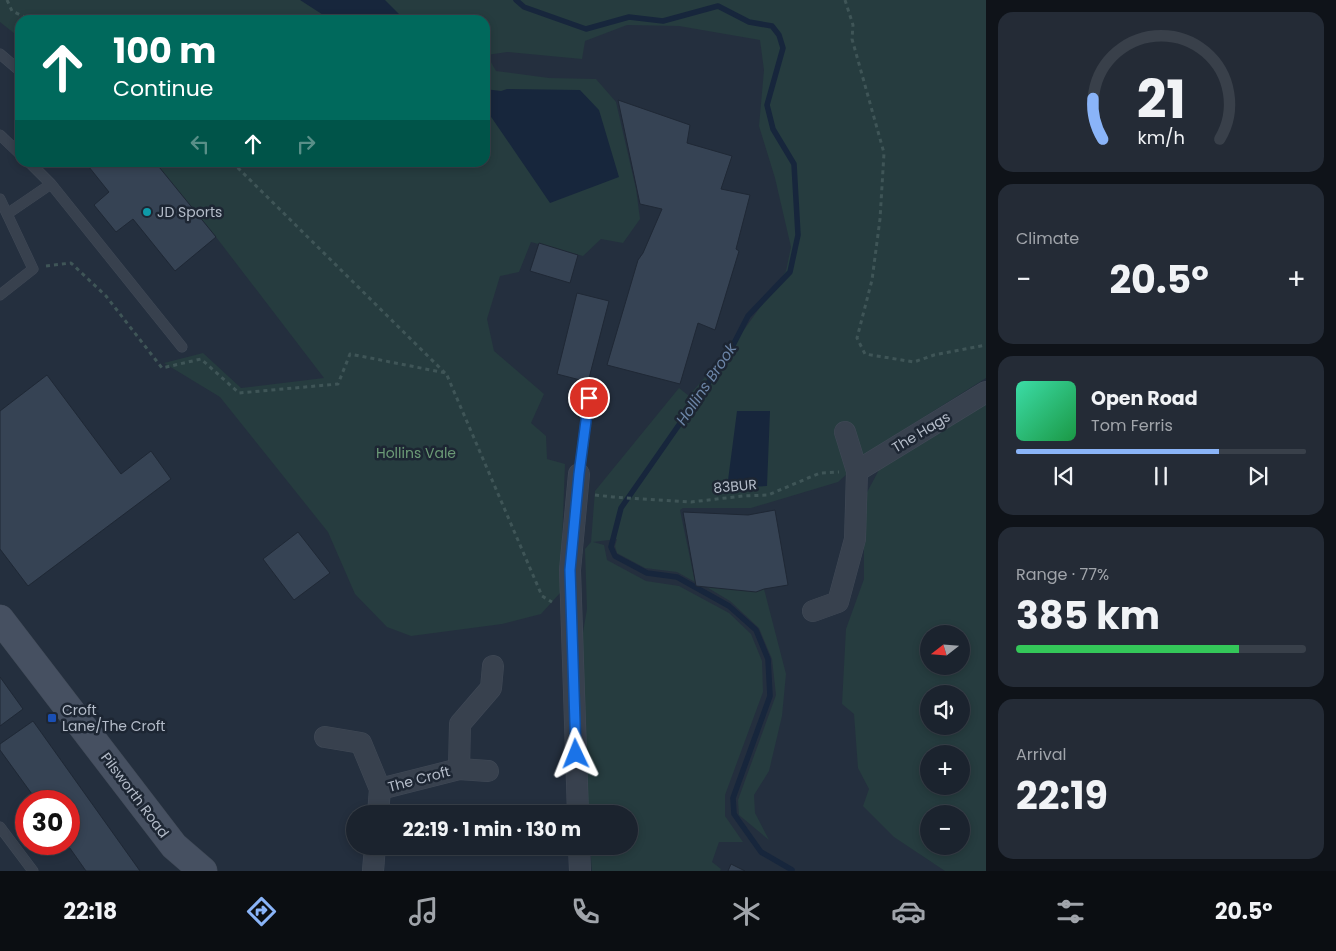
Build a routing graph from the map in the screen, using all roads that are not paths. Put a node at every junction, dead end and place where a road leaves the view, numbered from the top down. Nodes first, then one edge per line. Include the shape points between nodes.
1 (0, 54) edge
2 (15, 67) edge
3 (0, 135) edge
4 (15, 149) edge
5 (34, 167) edge
6 (51, 184) junction
7 (0, 199) edge
8 (7, 214) junction
9 (0, 295) edge
10 (182, 347) dead end
11 (986, 392) edge
12 (589, 398) dead end
13 (845, 432) dead end
14 (857, 471) junction
15 (579, 474) joint
16 (813, 611) dead end
17 (0, 619) edge
18 (494, 666) dead end
19 (325, 737) dead end
20 (459, 769) junction
21 (488, 771) dead end
22 (380, 790) junction
23 (379, 805) edge
24 (578, 805) edge
25 (0, 827) edge
26 (374, 855) edge
27 (579, 855) edge
28 (33, 871) edge
29 (203, 871) edge
30 (373, 871) edge
31 (580, 871) edge

1 - 2 lane
3 - 4 lane
5 - 6 lane
6 - 8 lane
6 - 10 lane
7 - 8 lane
8 - 9 lane via 34,268
11 - 14 street, The Hags
12 - 15 lane
13 - 14 street
14 - 16 street via 855,539 838,602
15 - 24 street via 570,570
17 - 29 street, Pilsworth Road via 174,846
18 - 20 street via 491,688 460,724
19 - 22 street, The Croft via 361,743
20 - 21 street, The Croft
20 - 22 street, The Croft
22 - 23 street, The Croft
25 - 28 lane
26 - 30 street
27 - 31 street

